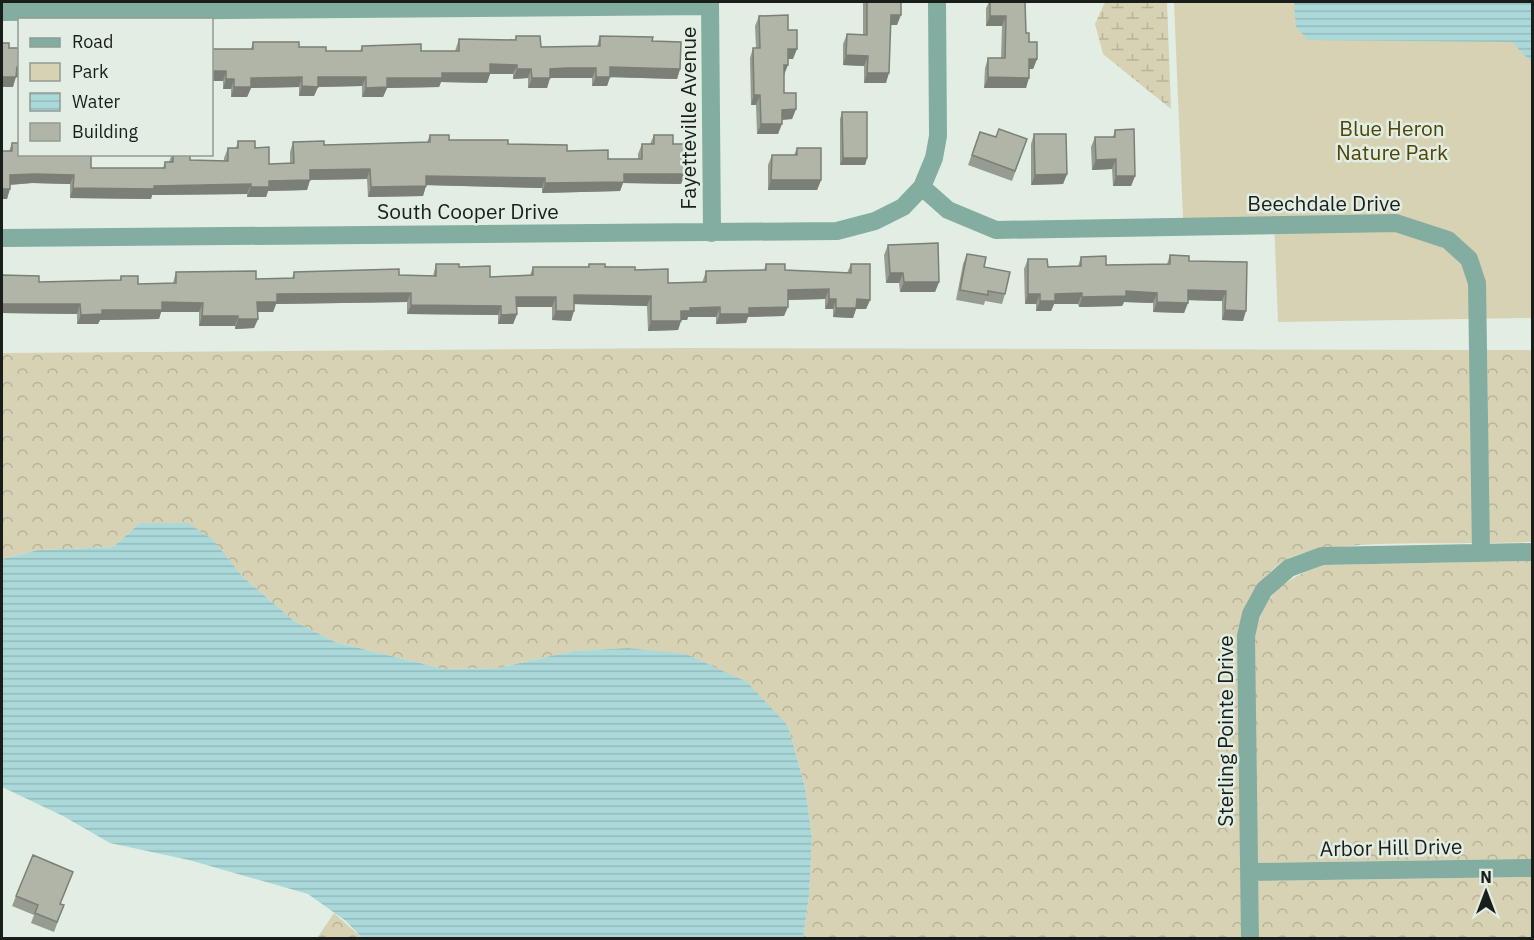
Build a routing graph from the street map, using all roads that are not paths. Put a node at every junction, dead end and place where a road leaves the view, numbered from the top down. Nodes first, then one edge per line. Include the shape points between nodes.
1 (937, 2) edge
2 (710, 4) edge
3 (91, 6) edge
4 (2, 12) edge
5 (922, 187) junction
6 (712, 233) junction
7 (2, 238) edge
8 (1481, 552) junction
9 (1533, 552) edge
10 (1533, 868) edge
11 (1249, 872) junction
12 (1250, 939) edge

1 - 5 street via 938,136
2 - 3 street
2 - 6 street, Fayetteville Avenue
3 - 4 street
5 - 6 street, South Cooper Drive via 903,207 875,221 837,231
5 - 8 street, Beechdale Drive via 948,210 996,230 1396,223 1448,240 1469,259 1477,283
6 - 7 street, South Cooper Drive
8 - 9 street, Sterling Pointe Drive
8 - 11 street, Sterling Pointe Drive via 1322,556 1289,568 1264,590 1251,614 1246,636
10 - 11 street, Arbor Hill Drive
11 - 12 street, Sterling Pointe Drive

